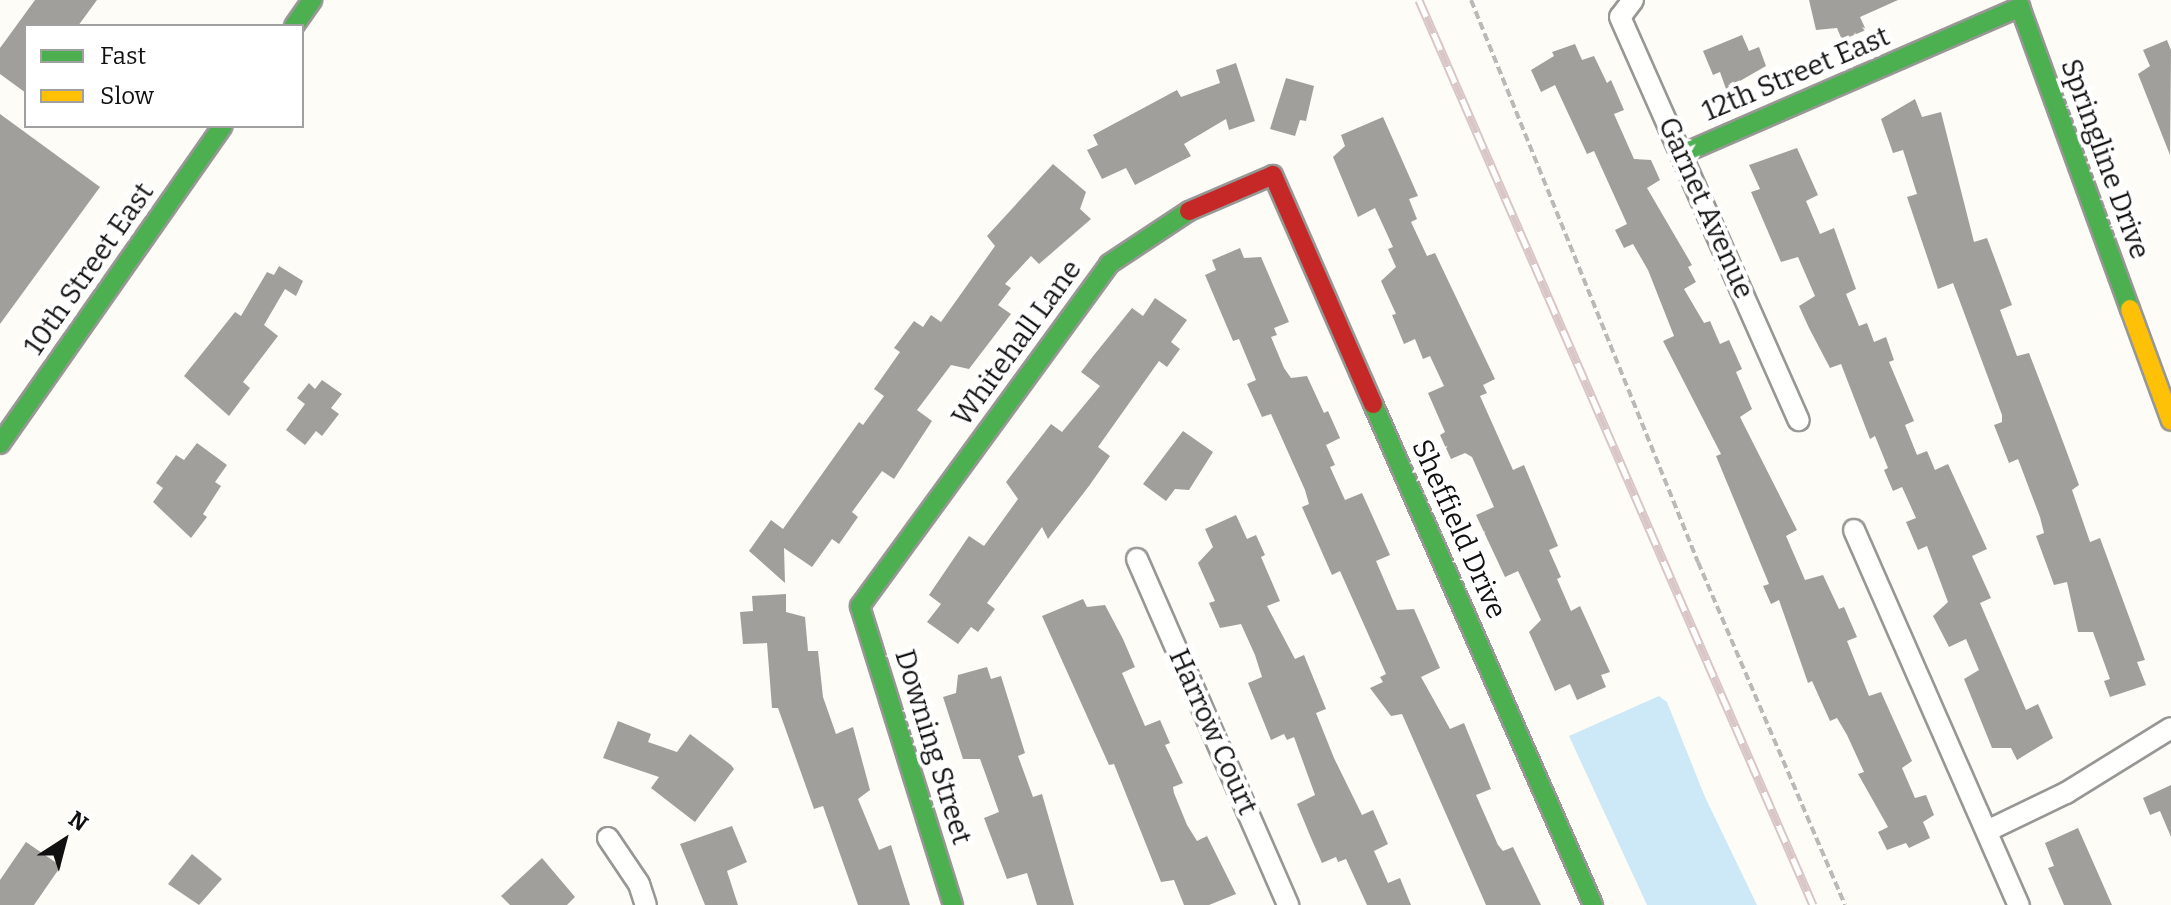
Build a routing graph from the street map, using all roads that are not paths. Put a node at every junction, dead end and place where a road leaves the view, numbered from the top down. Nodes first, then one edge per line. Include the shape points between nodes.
1 (312, 0) edge
2 (1633, 0) edge
3 (2020, 7) joint
4 (295, 24) edge
5 (222, 128) edge
6 (1682, 154) junction
7 (1273, 175) joint
8 (1799, 420) dead end
9 (2171, 421) edge
10 (0, 444) edge
11 (1854, 530) dead end
12 (1137, 559) dead end
13 (860, 606) joint
14 (2171, 728) edge
15 (1987, 831) junction
16 (608, 838) dead end
17 (646, 905) edge
18 (953, 905) edge
19 (1288, 905) edge
20 (1593, 905) edge
21 (2019, 905) edge

1 - 4 street
2 - 6 street, Garnet Avenue via 1620,17
3 - 6 street, 12th Street East
3 - 9 street, Springline Drive
5 - 10 street, 10th Street East
6 - 8 street, Garnet Avenue
7 - 13 street, Whitehall Lane via 1189,211 1109,264
7 - 20 street, Sheffield Drive
11 - 15 street
12 - 19 street, Harrow Court
13 - 18 street, Downing Street
14 - 15 street via 2066,793
15 - 21 street
16 - 17 street via 639,884

